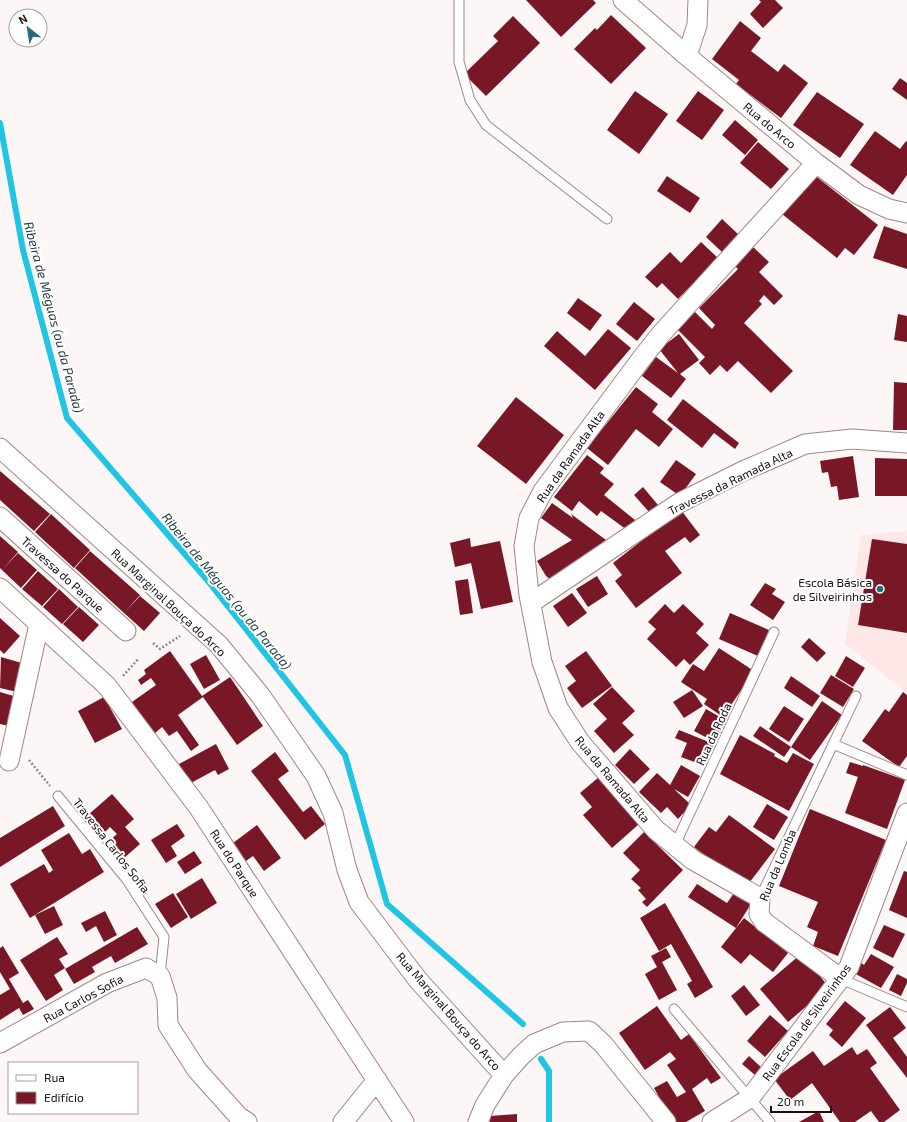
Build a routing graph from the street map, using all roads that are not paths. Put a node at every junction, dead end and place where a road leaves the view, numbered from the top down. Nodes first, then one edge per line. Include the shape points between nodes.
1 (459, 0) edge
2 (623, 0) edge
3 (698, 0) edge
4 (687, 56) junction
5 (816, 163) junction
6 (907, 213) edge
7 (607, 219) dead end
8 (907, 443) edge
9 (0, 448) edge
10 (0, 517) edge
11 (0, 588) edge
12 (531, 603) junction
13 (39, 624) junction
14 (126, 631) dead end
15 (774, 632) dead end
16 (856, 696) dead end
17 (833, 744) junction
18 (10, 758) road end
19 (907, 775) edge
20 (58, 796) road end
21 (907, 813) edge
22 (675, 845) junction
23 (760, 898) junction
24 (160, 976) junction
25 (841, 979) junction
26 (907, 1007) edge
27 (674, 1009) dead end
28 (0, 1043) edge
29 (504, 1075) junction
30 (377, 1080) junction
31 (750, 1098) junction
32 (247, 1122) edge
33 (343, 1122) edge
34 (404, 1122) edge
35 (478, 1122) edge
36 (666, 1122) edge
37 (712, 1122) edge
38 (770, 1122) edge

1 - 7 lane via 459,62 470,100 486,125
2 - 4 street, Rua do Arco
3 - 4 street via 697,24
4 - 5 street, Rua do Arco
5 - 6 street, Rua do Arco via 859,195 889,209
5 - 12 street, Rua da Ramada Alta via 661,334 543,491 529,518 524,546
8 - 12 street, Travessa da Ramada Alta via 852,439 805,444 679,503
9 - 29 street, Rua Marginal Bouça do Arco via 219,645 260,695 316,776 333,813 347,870 359,902 418,980
10 - 14 street, Travessa do Parque
11 - 13 street, Rua do Parque
12 - 22 street, Rua da Ramada Alta via 542,662 558,708 580,742 603,769 656,830
13 - 18 street
13 - 30 street, Rua do Parque via 107,686 199,808
15 - 22 lane, Rua da Roda
16 - 17 lane, Rua da Lomba
17 - 19 lane
17 - 23 lane, Rua da Lomba
20 - 24 lane, Travessa Carlos Sofia via 127,880 164,937
21 - 25 street, Rua Escola de Silveirinhos via 849,967
22 - 23 street, Rua da Ramada Alta via 693,860
23 - 25 street, Rua da Lomba via 759,914 764,922
24 - 28 street, Rua Carlos Sofia via 146,968 107,983
24 - 32 street via 167,998 168,1025 197,1070 239,1117
25 - 26 lane
25 - 31 street, Rua Escola de Silveirinhos
27 - 31 lane
29 - 35 street via 485,1105
29 - 36 street via 534,1044 563,1032 589,1031 603,1044
30 - 33 street
30 - 34 street, Rua do Parque
31 - 37 street, Rua Escola de Silveirinhos
31 - 38 lane

